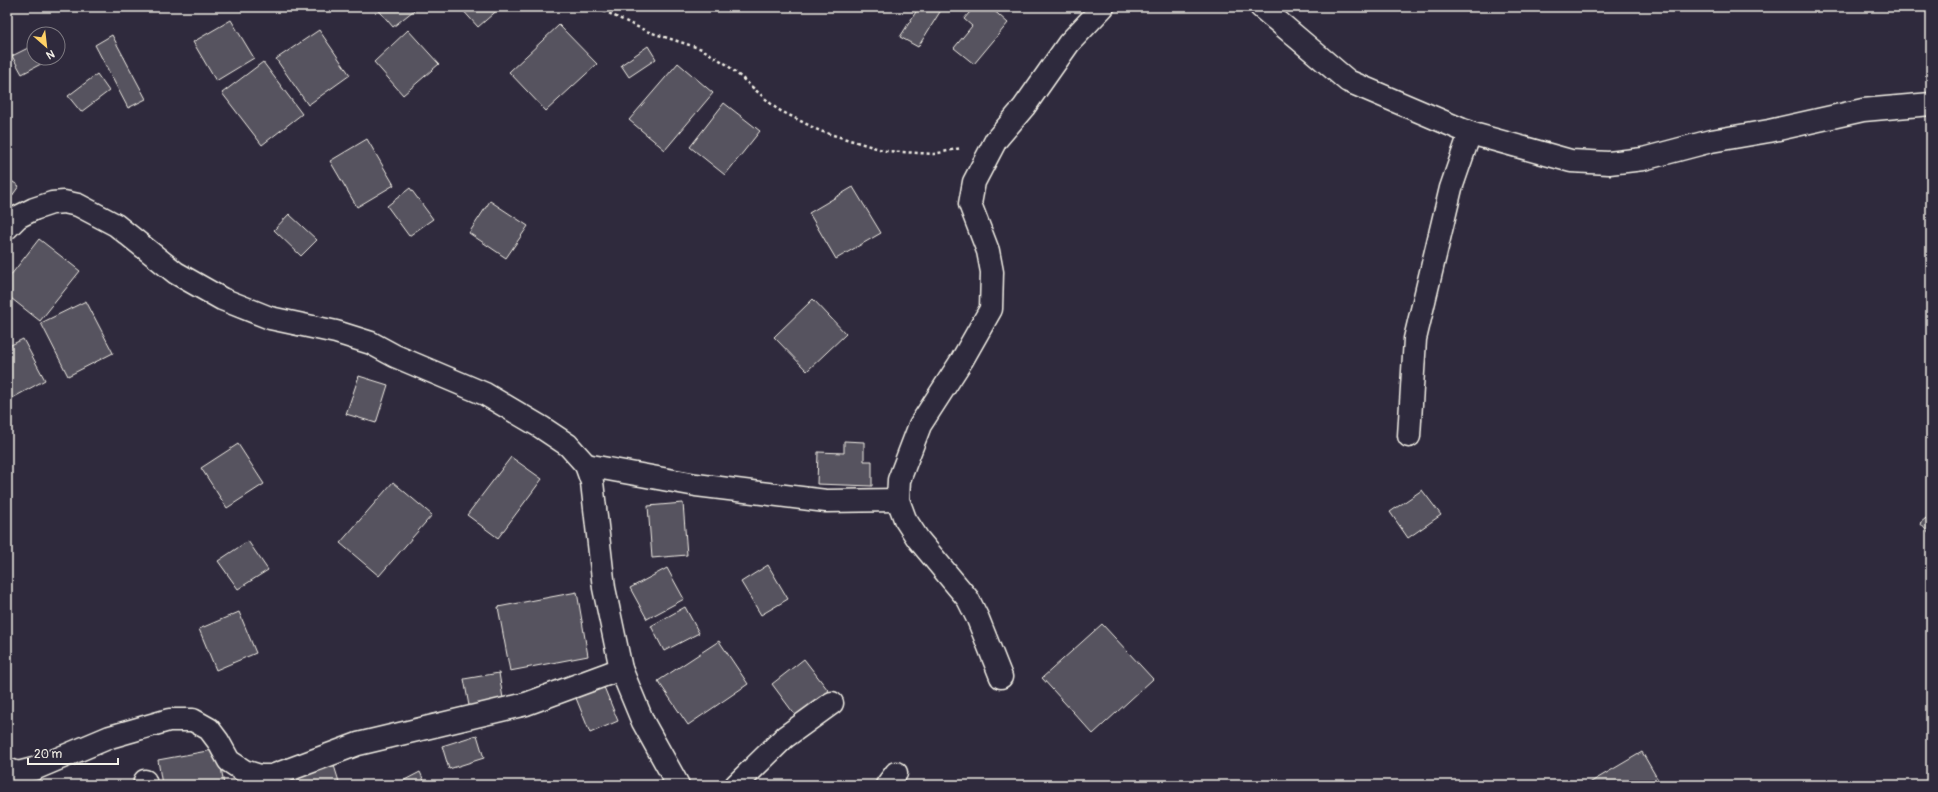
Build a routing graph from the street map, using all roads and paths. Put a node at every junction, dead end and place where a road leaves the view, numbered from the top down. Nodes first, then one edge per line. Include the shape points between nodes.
1 (599, 7) edge
2 (1102, 7) edge
3 (1261, 7) edge
4 (1931, 104) edge
5 (1470, 133) junction
6 (996, 140) junction
7 (7, 228) edge
8 (1409, 436) dead end
9 (586, 465) junction
10 (898, 500) junction
11 (621, 669) junction
12 (1001, 677) dead end
13 (832, 702) dead end
14 (7, 769) edge
15 (678, 785) edge
16 (736, 785) edge

1 - 6 path via 646,31 702,49 726,64 777,109 820,132 886,151 934,154
2 - 6 street via 1069,43 1024,107
3 - 5 street via 1348,81
4 - 5 street via 1863,110 1711,141 1643,159 1609,163 1571,161
5 - 8 street via 1451,188 1415,339
6 - 10 street via 974,182 970,204 988,251 992,272 991,309 920,425 899,480
7 - 9 street via 18,217 52,203 78,205 116,225 176,273 222,299 270,318 336,332 371,343 395,356 485,394 568,445
9 - 10 street via 696,484 826,501
9 - 11 street via 592,482 604,588
10 - 12 street via 918,539 968,599
11 - 14 street via 526,704 358,744 272,776 260,776 244,771 229,761 209,729 193,720 169,720 110,738 34,769 18,773
11 - 15 street via 643,722
13 - 16 street via 785,737

